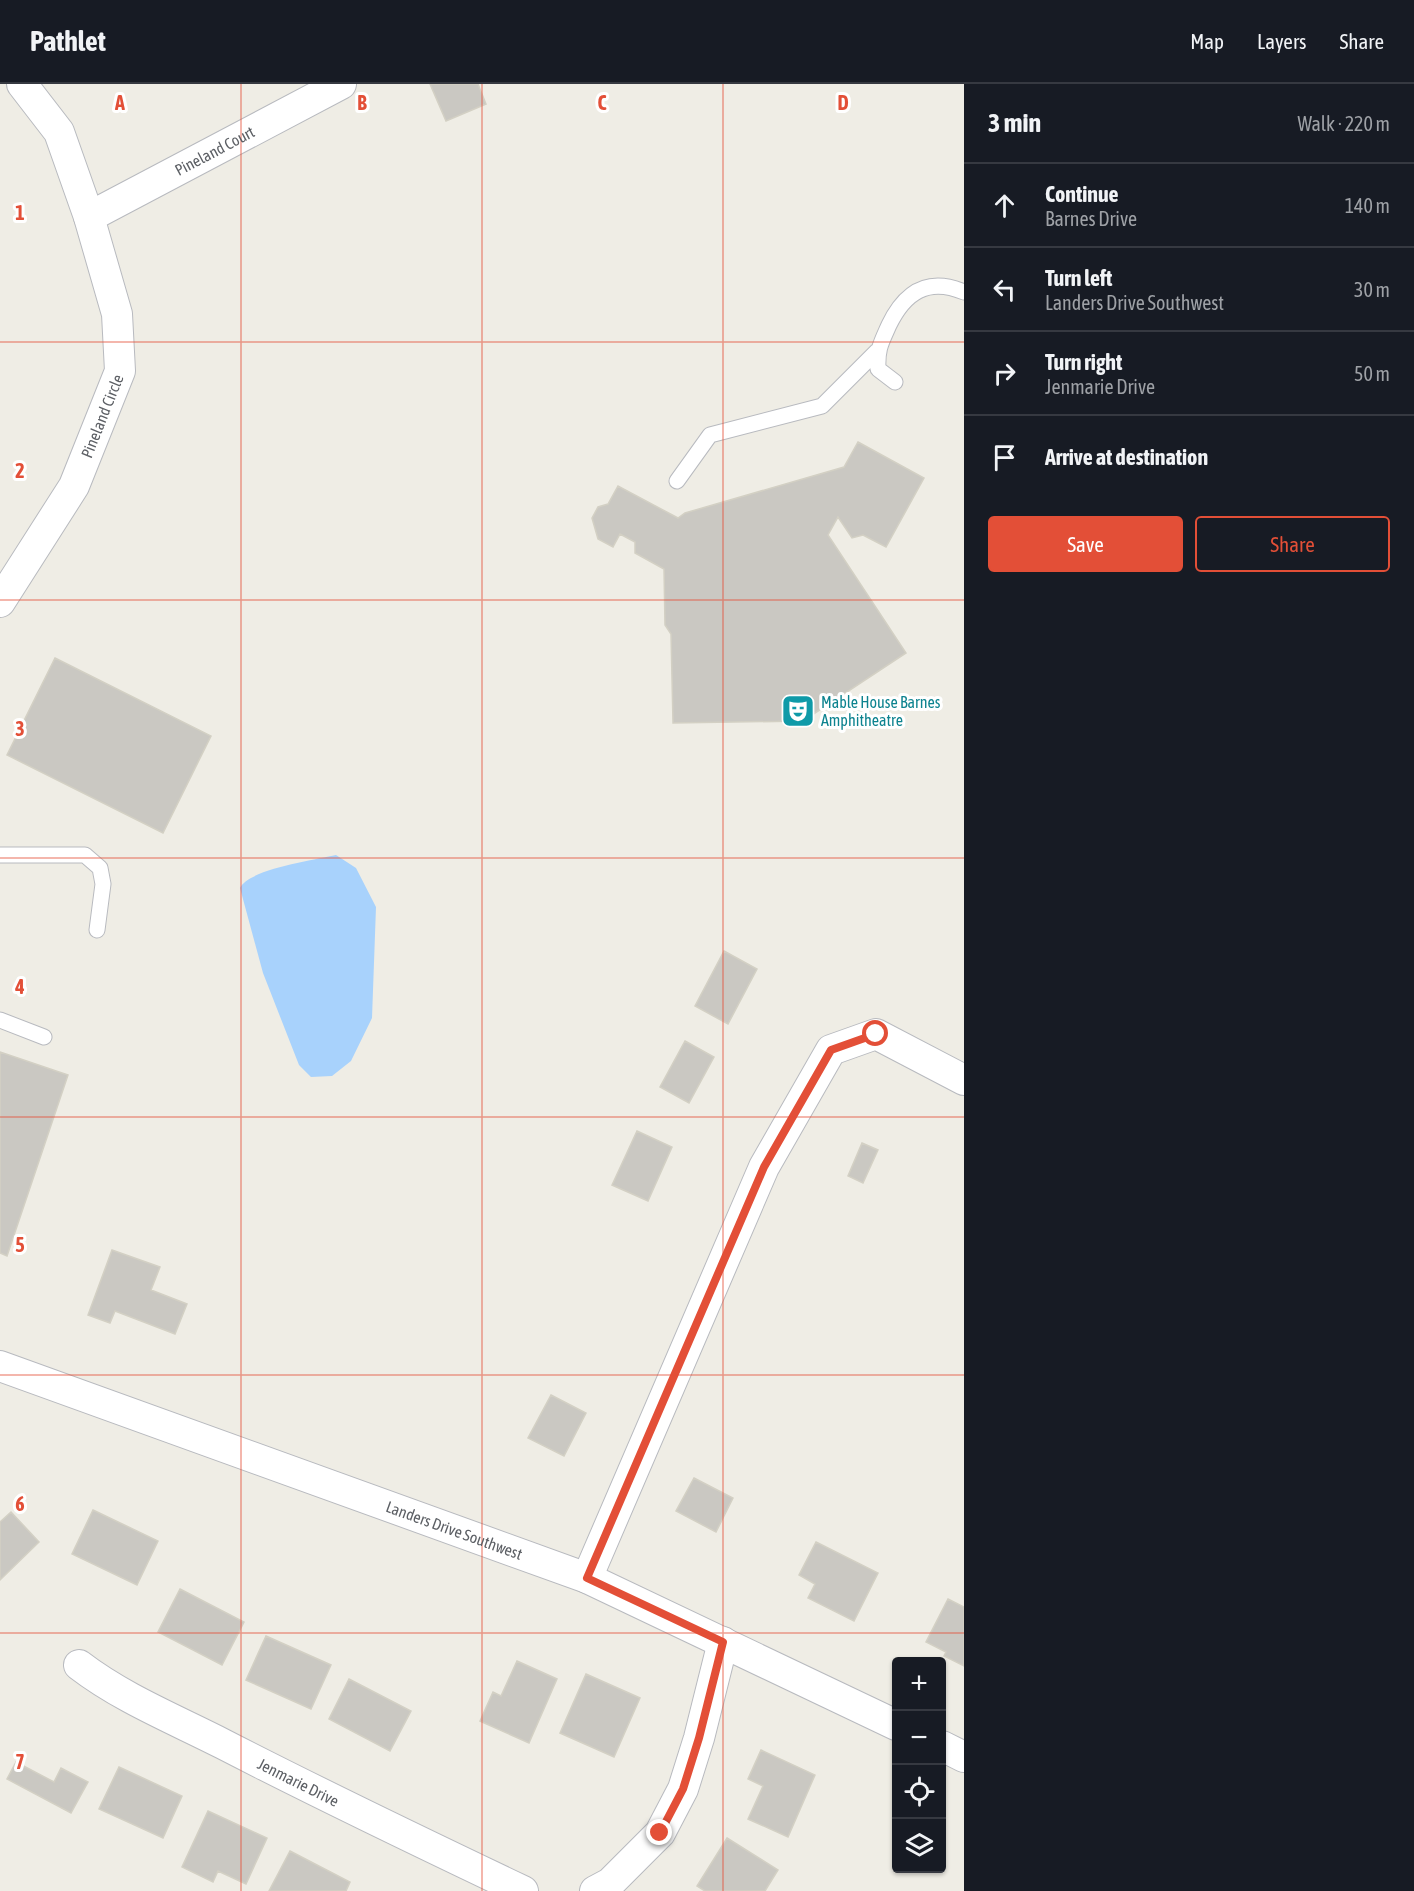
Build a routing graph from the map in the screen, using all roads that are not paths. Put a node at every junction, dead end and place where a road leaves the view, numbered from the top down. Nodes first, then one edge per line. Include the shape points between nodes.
1 (22, 84) edge
2 (341, 84) edge
3 (89, 217) junction
4 (964, 292) edge
5 (877, 351) junction
6 (895, 382) dead end
7 (676, 481) dead end
8 (0, 602) edge
9 (0, 855) edge
10 (97, 930) dead end
11 (0, 1020) edge
12 (44, 1037) dead end
13 (964, 1080) edge
14 (0, 1366) edge
15 (587, 1578) junction
16 (723, 1642) junction
17 (79, 1665) dead end
18 (892, 1723) edge
19 (946, 1748) edge
20 (964, 1757) edge
21 (523, 1891) edge
22 (594, 1891) edge

1 - 3 street, Pineland Circle via 59,132
2 - 3 street, Pineland Court
3 - 8 street, Pineland Circle via 117,314 120,371 74,486
4 - 5 lane via 933,286 912,292 897,310
5 - 6 lane via 878,369
5 - 7 lane via 822,406 710,435
9 - 10 lane via 85,855 100,868 104,884
11 - 12 lane
13 - 15 street via 876,1034 831,1050 764,1167
14 - 15 street, Landers Drive Southwest
15 - 16 street, Landers Drive Southwest
16 - 18 street, Landers Drive Southwest
16 - 22 street via 683,1789 660,1833 610,1882
17 - 21 street, Jenmarie Drive via 102,1683
19 - 20 street

